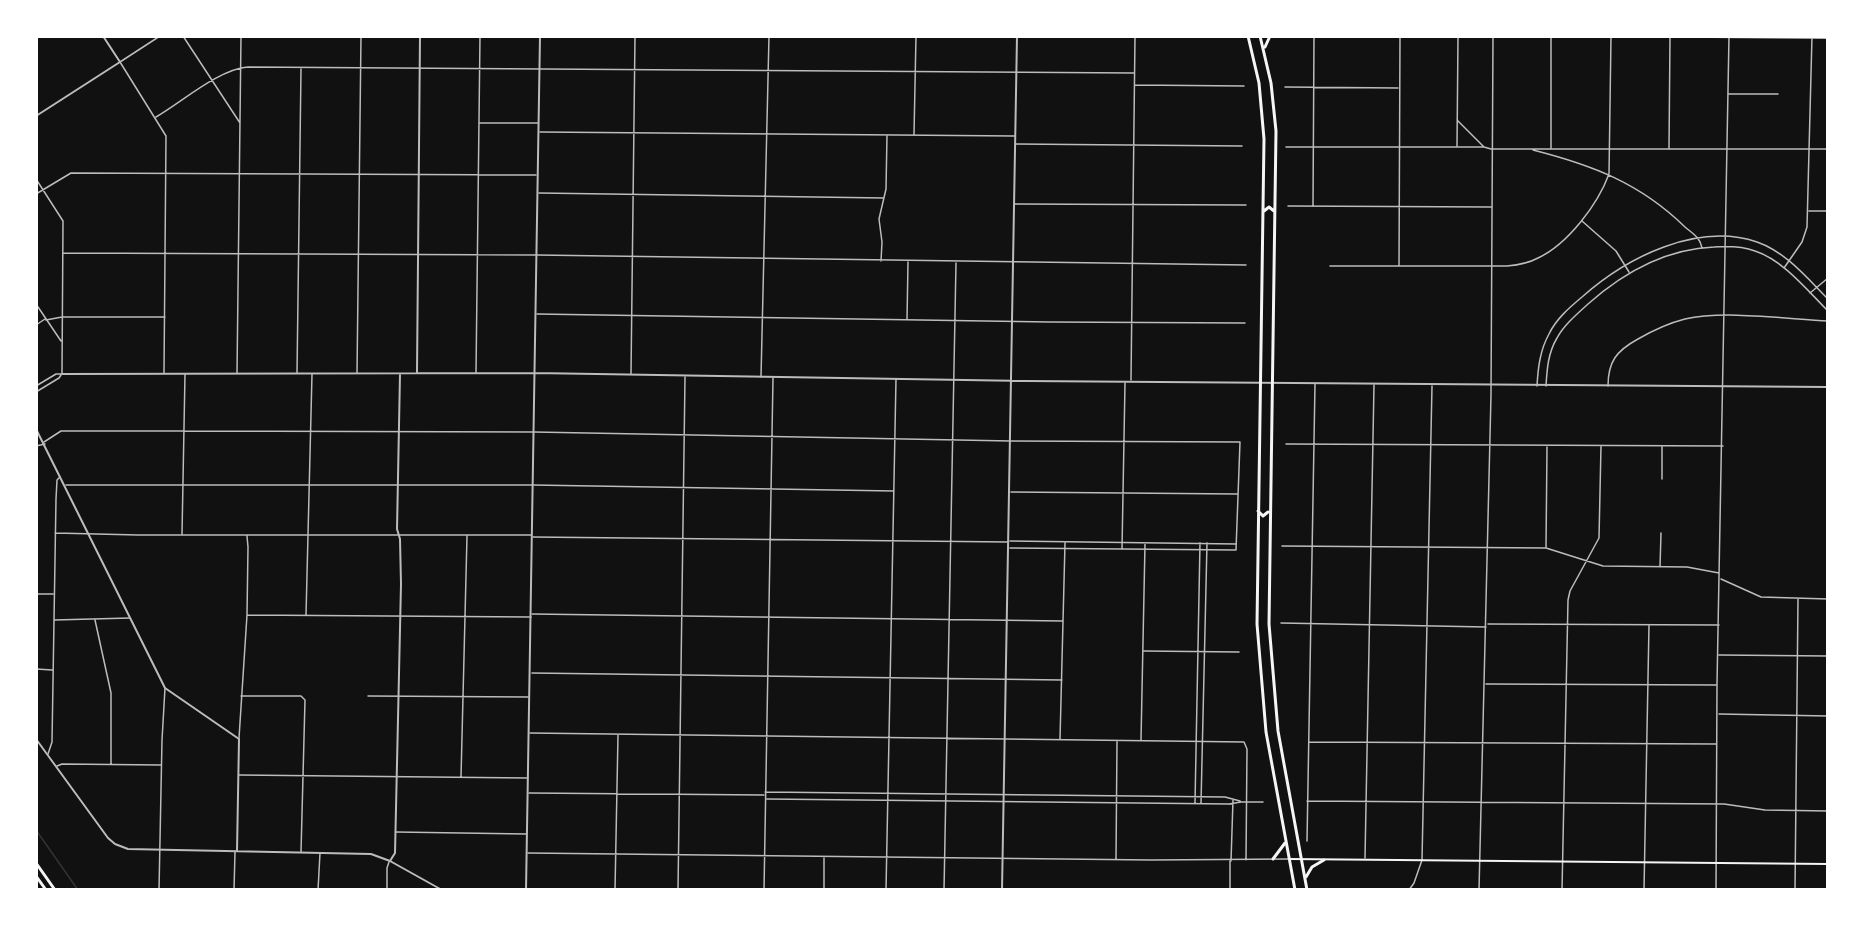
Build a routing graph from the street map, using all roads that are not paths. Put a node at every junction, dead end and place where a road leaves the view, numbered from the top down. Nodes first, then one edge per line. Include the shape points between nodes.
1 (103, 36) edge
2 (160, 36) edge
3 (183, 36) edge
4 (241, 36) edge
5 (361, 36) edge
6 (420, 36) edge
7 (480, 36) edge
8 (540, 36) edge
9 (635, 36) edge
10 (769, 36) edge
11 (916, 36) edge
12 (1017, 36) edge
13 (1135, 36) edge
14 (1248, 36) edge
15 (1260, 36) edge
16 (1270, 36) edge
17 (1314, 36) edge
18 (1400, 36) edge
19 (1458, 36) edge
20 (1493, 36) edge
21 (1551, 36) edge
22 (1592, 36) edge
23 (1611, 36) edge
24 (1670, 36) edge
25 (1730, 36) edge
26 (1812, 37) edge
27 (1828, 38) edge
28 (1264, 49) junction
29 (120, 62) junction
30 (241, 68) junction
31 (301, 68) junction
32 (360, 68) junction
33 (420, 69) junction
34 (480, 70) junction
35 (540, 70) junction
36 (635, 71) junction
37 (768, 71) junction
38 (915, 72) junction
39 (1016, 73) junction
40 (1134, 73) junction
41 (212, 81) junction
42 (1134, 85) junction
43 (1244, 86) dead end
44 (1285, 87) dead end
45 (1314, 87) junction
46 (1400, 88) junction
47 (1728, 94) junction
48 (1778, 94) dead end
49 (36, 116) edge
50 (156, 117) junction
51 (1457, 120) junction
52 (240, 123) junction
53 (479, 123) junction
54 (539, 123) junction
55 (539, 132) junction
56 (634, 132) junction
57 (767, 133) junction
58 (887, 134) junction
59 (914, 134) junction
60 (1015, 136) junction
61 (1015, 144) junction
62 (1134, 145) junction
63 (1242, 146) dead end
64 (1286, 147) dead end
65 (1313, 147) junction
66 (1400, 147) junction
67 (1457, 147) junction
68 (1484, 147) junction
69 (1551, 148) junction
70 (1610, 148) junction
71 (1669, 148) junction
72 (1727, 148) junction
73 (1491, 149) junction
74 (1529, 149) junction
75 (1809, 149) junction
76 (1828, 149) edge
77 (166, 174) junction
78 (240, 174) junction
79 (300, 174) junction
80 (1609, 174) junction
81 (359, 175) junction
82 (419, 175) junction
83 (538, 175) junction
84 (478, 176) junction
85 (36, 179) edge
86 (43, 190) junction
87 (538, 193) junction
88 (36, 194) edge
89 (633, 194) junction
90 (765, 196) junction
91 (884, 198) junction
92 (1014, 204) junction
93 (1133, 205) junction
94 (1246, 205) dead end
95 (1288, 206) dead end
96 (1313, 206) junction
97 (1400, 206) junction
98 (1492, 207) junction
99 (1808, 211) junction
100 (1828, 211) edge
101 (1263, 212) junction
102 (1275, 212) junction
103 (1581, 220) junction
104 (1726, 237) junction
105 (1700, 239) junction
106 (1726, 246) junction
107 (1702, 248) junction
108 (63, 253) junction
109 (165, 254) junction
110 (239, 254) junction
111 (298, 254) junction
112 (358, 255) junction
113 (418, 255) junction
114 (478, 255) junction
115 (537, 255) junction
116 (633, 257) junction
117 (764, 259) junction
118 (881, 261) junction
119 (908, 261) junction
120 (956, 262) junction
121 (1790, 262) junction
122 (1013, 263) junction
123 (1132, 264) junction
124 (1246, 265) dead end
125 (1625, 265) junction
126 (1330, 266) dead end
127 (1399, 266) junction
128 (1491, 267) junction
129 (1784, 268) junction
130 (1630, 273) junction
131 (1828, 278) edge
132 (1816, 287) junction
133 (1809, 293) junction
134 (1828, 299) edge
135 (36, 304) edge
136 (1828, 311) edge
137 (537, 314) junction
138 (632, 315) junction
139 (1725, 315) junction
140 (62, 316) junction
141 (165, 316) junction
142 (762, 317) junction
143 (46, 320) junction
144 (907, 320) junction
145 (955, 321) junction
146 (1013, 321) junction
147 (1828, 321) edge
148 (1132, 323) junction
149 (1245, 323) dead end
150 (36, 325) edge
151 (62, 342) junction
152 (237, 372) junction
153 (164, 373) junction
154 (185, 373) junction
155 (297, 373) junction
156 (312, 373) junction
157 (357, 373) junction
158 (400, 373) junction
159 (417, 373) junction
160 (476, 373) junction
161 (536, 373) junction
162 (62, 374) junction
163 (632, 375) junction
164 (685, 376) junction
165 (761, 377) junction
166 (773, 377) junction
167 (896, 379) junction
168 (954, 380) junction
169 (1012, 381) junction
170 (1125, 382) junction
171 (1131, 382) junction
172 (1260, 384) junction
173 (1272, 384) junction
174 (1315, 384) junction
175 (1374, 385) junction
176 (36, 386) edge
177 (1432, 386) junction
178 (1491, 386) junction
179 (1537, 386) junction
180 (1546, 386) junction
181 (1608, 387) junction
182 (1724, 387) junction
183 (1828, 387) edge
184 (36, 392) edge
185 (36, 429) edge
186 (184, 431) junction
187 (399, 431) junction
188 (310, 432) junction
189 (534, 432) junction
190 (684, 434) junction
191 (772, 435) junction
192 (895, 437) junction
193 (953, 439) junction
194 (1011, 441) junction
195 (1124, 441) junction
196 (44, 443) junction
197 (1286, 444) dead end
198 (1314, 444) junction
199 (1373, 445) junction
200 (1431, 445) junction
201 (1490, 445) junction
202 (36, 446) edge
203 (1547, 446) junction
204 (1601, 446) junction
205 (1662, 446) junction
206 (1723, 446) junction
207 (60, 476) junction
208 (1662, 479) dead end
209 (182, 484) junction
210 (309, 484) junction
211 (397, 484) junction
212 (533, 485) junction
213 (65, 486) junction
214 (683, 487) junction
215 (771, 489) junction
216 (894, 490) junction
217 (1010, 492) junction
218 (1123, 493) junction
219 (1239, 494) junction
220 (1257, 509) junction
221 (1269, 509) junction
222 (55, 533) junction
223 (89, 533) junction
224 (1661, 533) dead end
225 (182, 535) junction
226 (246, 535) junction
227 (308, 535) junction
228 (399, 535) junction
229 (467, 536) junction
230 (532, 536) junction
231 (682, 538) junction
232 (770, 539) junction
233 (893, 541) junction
234 (951, 542) junction
235 (1009, 542) junction
236 (1065, 542) junction
237 (1122, 543) junction
238 (1145, 543) junction
239 (1200, 543) junction
240 (1207, 543) junction
241 (1237, 544) junction
242 (1282, 546) dead end
243 (1312, 546) junction
244 (1371, 546) junction
245 (1430, 547) junction
246 (1009, 548) junction
247 (1065, 548) junction
248 (1488, 548) junction
249 (1546, 548) junction
250 (1122, 549) junction
251 (1145, 549) junction
252 (1200, 549) junction
253 (1207, 549) junction
254 (1587, 561) junction
255 (1660, 567) junction
256 (1720, 573) junction
257 (1720, 578) junction
258 (36, 594) edge
259 (54, 594) junction
260 (1798, 599) junction
261 (1828, 599) edge
262 (247, 615) junction
263 (306, 615) junction
264 (531, 615) junction
265 (400, 616) junction
266 (465, 616) junction
267 (681, 616) junction
268 (769, 617) junction
269 (131, 618) junction
270 (892, 618) junction
271 (950, 619) junction
272 (54, 620) junction
273 (95, 620) junction
274 (1007, 620) junction
275 (1063, 621) junction
276 (1281, 623) dead end
277 (1311, 625) junction
278 (1369, 625) junction
279 (1568, 625) junction
280 (1649, 625) junction
281 (1719, 625) junction
282 (1428, 626) junction
283 (1487, 626) junction
284 (1143, 651) junction
285 (1198, 652) junction
286 (1205, 652) junction
287 (1239, 652) dead end
288 (1718, 655) junction
289 (1797, 656) junction
290 (1828, 656) edge
291 (36, 669) edge
292 (52, 670) junction
293 (531, 673) junction
294 (681, 675) junction
295 (768, 676) junction
296 (891, 678) junction
297 (949, 679) junction
298 (1006, 680) junction
299 (1062, 680) junction
300 (1485, 684) junction
301 (1567, 684) junction
302 (1648, 684) junction
303 (1717, 685) junction
304 (165, 688) junction
305 (241, 696) junction
306 (368, 696) dead end
307 (398, 697) junction
308 (463, 697) junction
309 (530, 697) junction
310 (1718, 714) junction
311 (1796, 715) junction
312 (1828, 716) edge
313 (529, 733) junction
314 (618, 734) junction
315 (680, 735) junction
316 (767, 736) junction
317 (889, 737) junction
318 (948, 738) junction
319 (239, 739) junction
320 (1004, 739) junction
321 (36, 740) edge
322 (1060, 740) junction
323 (1117, 740) junction
324 (1141, 741) junction
325 (1196, 741) junction
326 (1203, 741) junction
327 (1308, 742) junction
328 (1367, 743) junction
329 (1425, 743) junction
330 (1484, 743) junction
331 (1565, 743) junction
332 (1647, 744) junction
333 (1718, 744) junction
334 (48, 754) junction
335 (111, 764) junction
336 (161, 765) junction
337 (57, 766) junction
338 (238, 775) junction
339 (303, 776) junction
340 (396, 777) junction
341 (461, 777) junction
342 (528, 778) junction
343 (528, 793) junction
344 (888, 794) junction
345 (946, 794) junction
346 (617, 795) junction
347 (679, 795) junction
348 (765, 795) junction
349 (1003, 795) junction
350 (1117, 796) junction
351 (1195, 797) junction
352 (1201, 797) junction
353 (1233, 799) junction
354 (888, 800) junction
355 (946, 801) junction
356 (1003, 801) junction
357 (1307, 801) junction
358 (1240, 802) junction
359 (1247, 802) junction
360 (1263, 802) dead end
361 (1366, 802) junction
362 (1424, 802) junction
363 (1481, 802) junction
364 (1564, 802) junction
365 (1117, 803) junction
366 (1195, 804) junction
367 (1201, 804) junction
368 (1233, 804) junction
369 (1646, 804) junction
370 (1717, 804) junction
371 (1796, 811) junction
372 (1828, 811) edge
373 (395, 832) junction
374 (527, 834) junction
375 (1286, 841) junction
376 (1307, 841) dead end
377 (160, 850) junction
378 (236, 851) junction
379 (301, 852) junction
380 (320, 852) junction
381 (527, 853) junction
382 (616, 854) junction
383 (678, 855) junction
384 (764, 856) junction
385 (824, 857) junction
386 (887, 857) junction
387 (945, 858) junction
388 (1002, 859) junction
389 (1273, 859) junction
390 (1289, 859) junction
391 (1301, 859) junction
392 (1116, 860) junction
393 (1246, 860) junction
394 (1324, 860) junction
395 (1365, 860) junction
396 (1422, 860) junction
397 (1480, 860) junction
398 (390, 861) junction
399 (1231, 861) junction
400 (1562, 861) junction
401 (1644, 862) junction
402 (36, 863) edge
403 (1717, 863) junction
404 (1796, 863) junction
405 (1828, 864) edge
406 (36, 876) edge
407 (1305, 879) junction
408 (46, 890) edge
409 (55, 890) edge
410 (159, 890) edge
411 (234, 890) edge
412 (318, 890) edge
413 (387, 890) edge
414 (442, 890) edge
415 (526, 890) edge
416 (615, 890) edge
417 (678, 890) edge
418 (764, 890) edge
419 (824, 890) edge
420 (886, 890) edge
421 (944, 890) edge
422 (1002, 890) edge
423 (1023, 890) edge
424 (1230, 890) edge
425 (1295, 890) edge
426 (1307, 890) edge
427 (1409, 890) edge
428 (1479, 890) edge
429 (1562, 890) edge
430 (1644, 890) edge
431 (1716, 890) edge
432 (1795, 890) edge

1 - 29 street
2 - 29 street
3 - 41 street
4 - 30 street
5 - 32 street
6 - 33 street
7 - 34 street
8 - 35 street
9 - 36 street
10 - 37 street
11 - 38 street
12 - 39 street
13 - 40 street
14 - 101 highway via 1263,109
15 - 28 highway
16 - 28 highway
17 - 45 street
18 - 46 street
19 - 51 street
20 - 73 street
21 - 69 street
22 - 23 street
23 - 24 street
23 - 70 street
24 - 25 street
24 - 71 street
25 - 26 street
25 - 47 street
26 - 27 street
26 - 75 street
28 - 102 highway via 1276,123
29 - 49 street
29 - 50 street
30 - 31 street
30 - 41 street
30 - 52 street
31 - 32 street
31 - 79 street
32 - 33 street
32 - 81 street
33 - 34 street
33 - 82 street
34 - 35 street
34 - 53 street
35 - 36 street
35 - 54 street
36 - 37 street
36 - 56 street
37 - 38 street
37 - 57 street
38 - 39 street
38 - 59 street
39 - 40 street
39 - 60 street
40 - 42 street
41 - 50 street
41 - 52 street
42 - 43 street
42 - 62 street
44 - 45 street
45 - 46 street
45 - 65 street
46 - 66 street
47 - 48 street
47 - 72 street
50 - 77 street via 166,136
51 - 67 street
51 - 68 street
52 - 78 street
53 - 54 street
53 - 84 street
54 - 55 street
55 - 56 street
55 - 83 street
56 - 57 street
56 - 89 street
57 - 58 street
57 - 90 street
58 - 59 street
58 - 91 street
59 - 60 street
60 - 61 street
61 - 62 street
61 - 92 street
62 - 63 street
62 - 93 street
64 - 65 street
65 - 66 street
65 - 96 street
66 - 67 street
66 - 97 street
67 - 68 street
68 - 73 street
69 - 70 street
69 - 74 street
70 - 71 street
70 - 80 street
71 - 72 street
72 - 75 street
72 - 104 street
73 - 74 street
73 - 98 street
74 - 80 street
75 - 76 street
75 - 99 street
77 - 78 street
77 - 86 street via 69,173
77 - 109 street
78 - 79 street
78 - 110 street
79 - 81 street
79 - 111 street
80 - 103 street via 1600,195
80 - 105 street via 1654,200
81 - 82 street
81 - 112 street
82 - 84 street
82 - 113 street
83 - 84 street
83 - 87 street
84 - 114 street
85 - 86 street
86 - 88 street
86 - 108 street via 62,220
87 - 89 street
87 - 115 street
89 - 90 street
89 - 116 street
90 - 91 street
90 - 117 street
91 - 118 street via 879,219
92 - 93 street
92 - 122 street
93 - 94 street
93 - 123 street
95 - 96 street
96 - 97 street
97 - 98 street
97 - 127 street
98 - 128 street
99 - 100 street
99 - 121 street via 1805,237
101 - 102 highway via 1269,207
101 - 172 highway
102 - 173 highway
103 - 125 street via 1616,251
103 - 128 street via 1558,246 1539,258
104 - 105 street
104 - 106 street
104 - 121 street via 1761,243
105 - 107 street
105 - 125 street via 1663,247
106 - 107 street
106 - 129 street via 1757,252
106 - 139 street
107 - 130 street via 1666,255
108 - 109 street
108 - 140 street
109 - 110 street
109 - 141 street
110 - 111 street
110 - 152 street
111 - 112 street
111 - 155 street
112 - 113 street
112 - 157 street
113 - 114 street
113 - 159 street
114 - 115 street
114 - 160 street
115 - 116 street
115 - 137 street
116 - 117 street
116 - 138 street
117 - 118 street
117 - 142 street
118 - 119 street
119 - 120 street
119 - 144 street
120 - 122 street
120 - 145 street
121 - 129 street
121 - 132 street
122 - 123 street
122 - 146 street
123 - 124 street
123 - 148 street
125 - 130 street
125 - 179 street via 1591,289 1550,331 1542,348
126 - 127 street
127 - 128 street
128 - 178 street
129 - 133 street
130 - 180 street via 1581,310 1558,336 1549,356
131 - 132 street
132 - 133 street
132 - 134 street
133 - 136 street
135 - 143 street
137 - 138 street
137 - 161 street
138 - 142 street
138 - 163 street
139 - 147 street
139 - 181 street via 1685,319 1631,343 1616,355
139 - 182 street
140 - 141 street
140 - 143 street
140 - 151 street
141 - 153 street
142 - 144 street
142 - 165 street
143 - 150 street
143 - 151 street
144 - 145 street
145 - 146 street
145 - 168 street
146 - 148 street
146 - 169 street
148 - 149 street
148 - 171 street
151 - 162 street
152 - 154 street
152 - 155 street
153 - 154 street
153 - 162 street
154 - 186 street
155 - 156 street
156 - 157 street
156 - 188 street
157 - 158 street
158 - 159 street
158 - 187 street
159 - 160 street
160 - 161 street
161 - 163 street
161 - 189 street
162 - 176 street
162 - 184 street
163 - 164 street
164 - 165 street
164 - 190 street
165 - 166 street
166 - 167 street
166 - 191 street
167 - 168 street
167 - 192 street
168 - 169 street
168 - 193 street
169 - 170 street
169 - 194 street
170 - 171 street
170 - 195 street
171 - 172 street
172 - 173 street
172 - 220 highway
173 - 174 street
173 - 221 highway
174 - 175 street
174 - 198 street
175 - 177 street
175 - 199 street
177 - 178 street
177 - 200 street
178 - 179 street
178 - 201 street
179 - 180 street
180 - 181 street
181 - 182 street
182 - 183 street
182 - 206 street
185 - 196 street
186 - 188 street
186 - 196 street via 62,431
186 - 209 street
187 - 188 street
187 - 189 street
187 - 211 street
188 - 210 street
189 - 190 street
189 - 212 street
190 - 191 street
190 - 214 street
191 - 192 street
191 - 215 street
192 - 193 street
192 - 216 street
193 - 194 street
193 - 234 street
194 - 195 street
194 - 217 street
195 - 218 street
195 - 219 street via 1240,442
196 - 202 street
196 - 207 street
197 - 198 street
198 - 199 street
198 - 243 street
199 - 200 street
199 - 244 street
200 - 201 street
200 - 245 street
201 - 203 street
201 - 248 street
203 - 204 street
203 - 249 street
204 - 205 street
204 - 254 street via 1599,538
205 - 206 street
205 - 208 street
206 - 256 street
207 - 213 street
207 - 222 street
209 - 210 street
209 - 213 street
209 - 225 street
210 - 211 street
210 - 227 street
211 - 212 street
211 - 228 street
212 - 214 street
212 - 230 street
213 - 223 street
214 - 215 street
214 - 231 street
215 - 216 street
215 - 232 street
216 - 233 street
217 - 218 street
217 - 235 street
218 - 219 street
218 - 237 street
219 - 241 street
220 - 221 highway via 1263,516
220 - 375 highway via 1260,679
221 - 391 highway via 1268,602 1274,696
222 - 223 street
222 - 259 street
223 - 225 street
223 - 269 street
224 - 255 street
225 - 226 street
226 - 227 street
226 - 262 street
227 - 228 street
227 - 263 street
228 - 229 street
228 - 265 street
229 - 230 street
229 - 266 street
230 - 231 street
230 - 264 street
231 - 232 street
231 - 267 street
232 - 233 street
232 - 268 street
233 - 234 street
233 - 270 street
234 - 235 street
234 - 271 street
235 - 236 street
235 - 246 street
236 - 237 street
236 - 247 street
237 - 238 street
237 - 250 street
238 - 239 street
238 - 251 street
239 - 240 street
239 - 252 street
240 - 241 street
240 - 253 street
241 - 253 street via 1236,550
242 - 243 street
243 - 244 street
243 - 277 street
244 - 245 street
244 - 278 street
245 - 248 street
245 - 282 street
246 - 247 street
246 - 274 street
247 - 250 street
247 - 275 street
248 - 249 street
248 - 283 street
249 - 254 street
250 - 251 street
251 - 252 street
251 - 284 street
252 - 253 street
252 - 285 street
253 - 286 street
254 - 255 street via 1608,566
254 - 279 street via 1569,597
255 - 256 street
256 - 257 street
257 - 260 street via 1761,597
257 - 281 street
258 - 259 street
259 - 272 street
260 - 261 street
260 - 289 street
262 - 263 street
262 - 305 street
263 - 265 street
264 - 266 street
264 - 267 street
264 - 293 street
265 - 266 street
265 - 307 street
266 - 308 street
267 - 268 street
267 - 294 street
268 - 270 street
268 - 295 street
269 - 273 street
269 - 304 street
270 - 271 street
270 - 296 street
271 - 274 street
271 - 297 street
272 - 273 street
272 - 292 street
273 - 335 street via 111,693
274 - 275 street
274 - 298 street
275 - 299 street
276 - 277 street
277 - 278 street
277 - 327 street
278 - 282 street
278 - 328 street
279 - 280 street
279 - 283 street
279 - 301 street
280 - 281 street
280 - 302 street
281 - 288 street
282 - 283 street
282 - 329 street
283 - 300 street
284 - 285 street
284 - 324 street
285 - 286 street
285 - 325 street
286 - 287 street
286 - 326 street
288 - 289 street
288 - 303 street
289 - 290 street
289 - 311 street
291 - 292 street
292 - 334 street
293 - 294 street
293 - 309 street
294 - 295 street
294 - 315 street
295 - 296 street
295 - 316 street
296 - 297 street
296 - 317 street
297 - 298 street
297 - 318 street
298 - 299 street
298 - 320 street
299 - 322 street
300 - 301 street
300 - 330 street
301 - 302 street
301 - 331 street
302 - 303 street
302 - 332 street
303 - 310 street
304 - 319 street
304 - 336 street
305 - 319 street
305 - 339 street via 299,696 305,700
306 - 307 street
307 - 308 street
307 - 340 street
308 - 309 street
308 - 341 street
309 - 313 street
310 - 311 street
310 - 333 street
311 - 312 street
311 - 371 street
313 - 314 street
313 - 342 street
314 - 315 street
314 - 346 street
315 - 316 street
315 - 347 street
316 - 317 street
316 - 348 street
317 - 318 street
317 - 344 street
318 - 320 street
318 - 345 street
319 - 338 street
320 - 322 street
320 - 349 street
321 - 334 street
322 - 323 street
323 - 324 street
323 - 350 street
324 - 325 street
325 - 326 street
325 - 351 street
326 - 352 street
326 - 359 street via 1246,743
327 - 328 street
327 - 357 street
328 - 329 street
328 - 361 street
329 - 330 street
329 - 362 street
330 - 331 street
330 - 363 street
331 - 332 street
331 - 364 street
332 - 333 street
332 - 369 street
333 - 370 street
334 - 337 street
335 - 336 street
335 - 337 street
336 - 377 street
337 - 377 street via 108,838 121,846
338 - 339 street
338 - 378 street
339 - 340 street
339 - 379 street
340 - 341 street
340 - 373 street
341 - 342 street
342 - 343 street
343 - 346 street
343 - 374 street
344 - 345 street
344 - 348 street
344 - 354 street
345 - 349 street
345 - 355 street
346 - 347 street
346 - 382 street
347 - 348 street
347 - 383 street
348 - 354 street
348 - 384 street
349 - 350 street
349 - 356 street
350 - 351 street
350 - 365 street
351 - 352 street
351 - 366 street
352 - 353 street
352 - 367 street
353 - 358 street
353 - 368 street
354 - 355 street
354 - 386 street
355 - 356 street
355 - 387 street
356 - 365 street
356 - 388 street
357 - 361 street
357 - 376 street
358 - 359 street
358 - 368 street
359 - 360 street
359 - 393 street
361 - 362 street
361 - 395 street
362 - 363 street
362 - 396 street
363 - 364 street
363 - 397 street
364 - 369 street
364 - 400 street
365 - 366 street
365 - 392 street
366 - 367 street
367 - 368 street
368 - 399 street
369 - 370 street
369 - 401 street
370 - 371 street
370 - 403 street
371 - 372 street
371 - 404 street
373 - 374 street
373 - 398 street
374 - 381 street
375 - 389 highway
375 - 390 highway
377 - 378 street
377 - 410 street
378 - 379 street
378 - 411 street
379 - 380 street
380 - 398 street via 371,854
380 - 412 street
381 - 382 street
381 - 415 street
382 - 383 street
382 - 416 street
383 - 384 street
383 - 417 street
384 - 385 street
384 - 418 street
385 - 386 street
385 - 419 street
386 - 387 street
386 - 420 street
387 - 388 street
387 - 421 street
388 - 392 street
388 - 422 street
389 - 390 street
389 - 393 street
390 - 391 main road
390 - 425 highway
391 - 394 main road
391 - 407 highway
392 - 399 street
393 - 399 street
394 - 395 main road
394 - 407 highway via 1312,867
395 - 396 main road
396 - 397 main road
396 - 427 street
397 - 400 main road
397 - 428 street
398 - 413 street
398 - 414 street
399 - 424 street
400 - 401 main road
400 - 429 street
401 - 403 main road
401 - 430 street
402 - 409 highway
403 - 404 main road
403 - 431 street
404 - 405 main road
404 - 432 street
406 - 408 highway
407 - 426 highway
422 - 423 street

